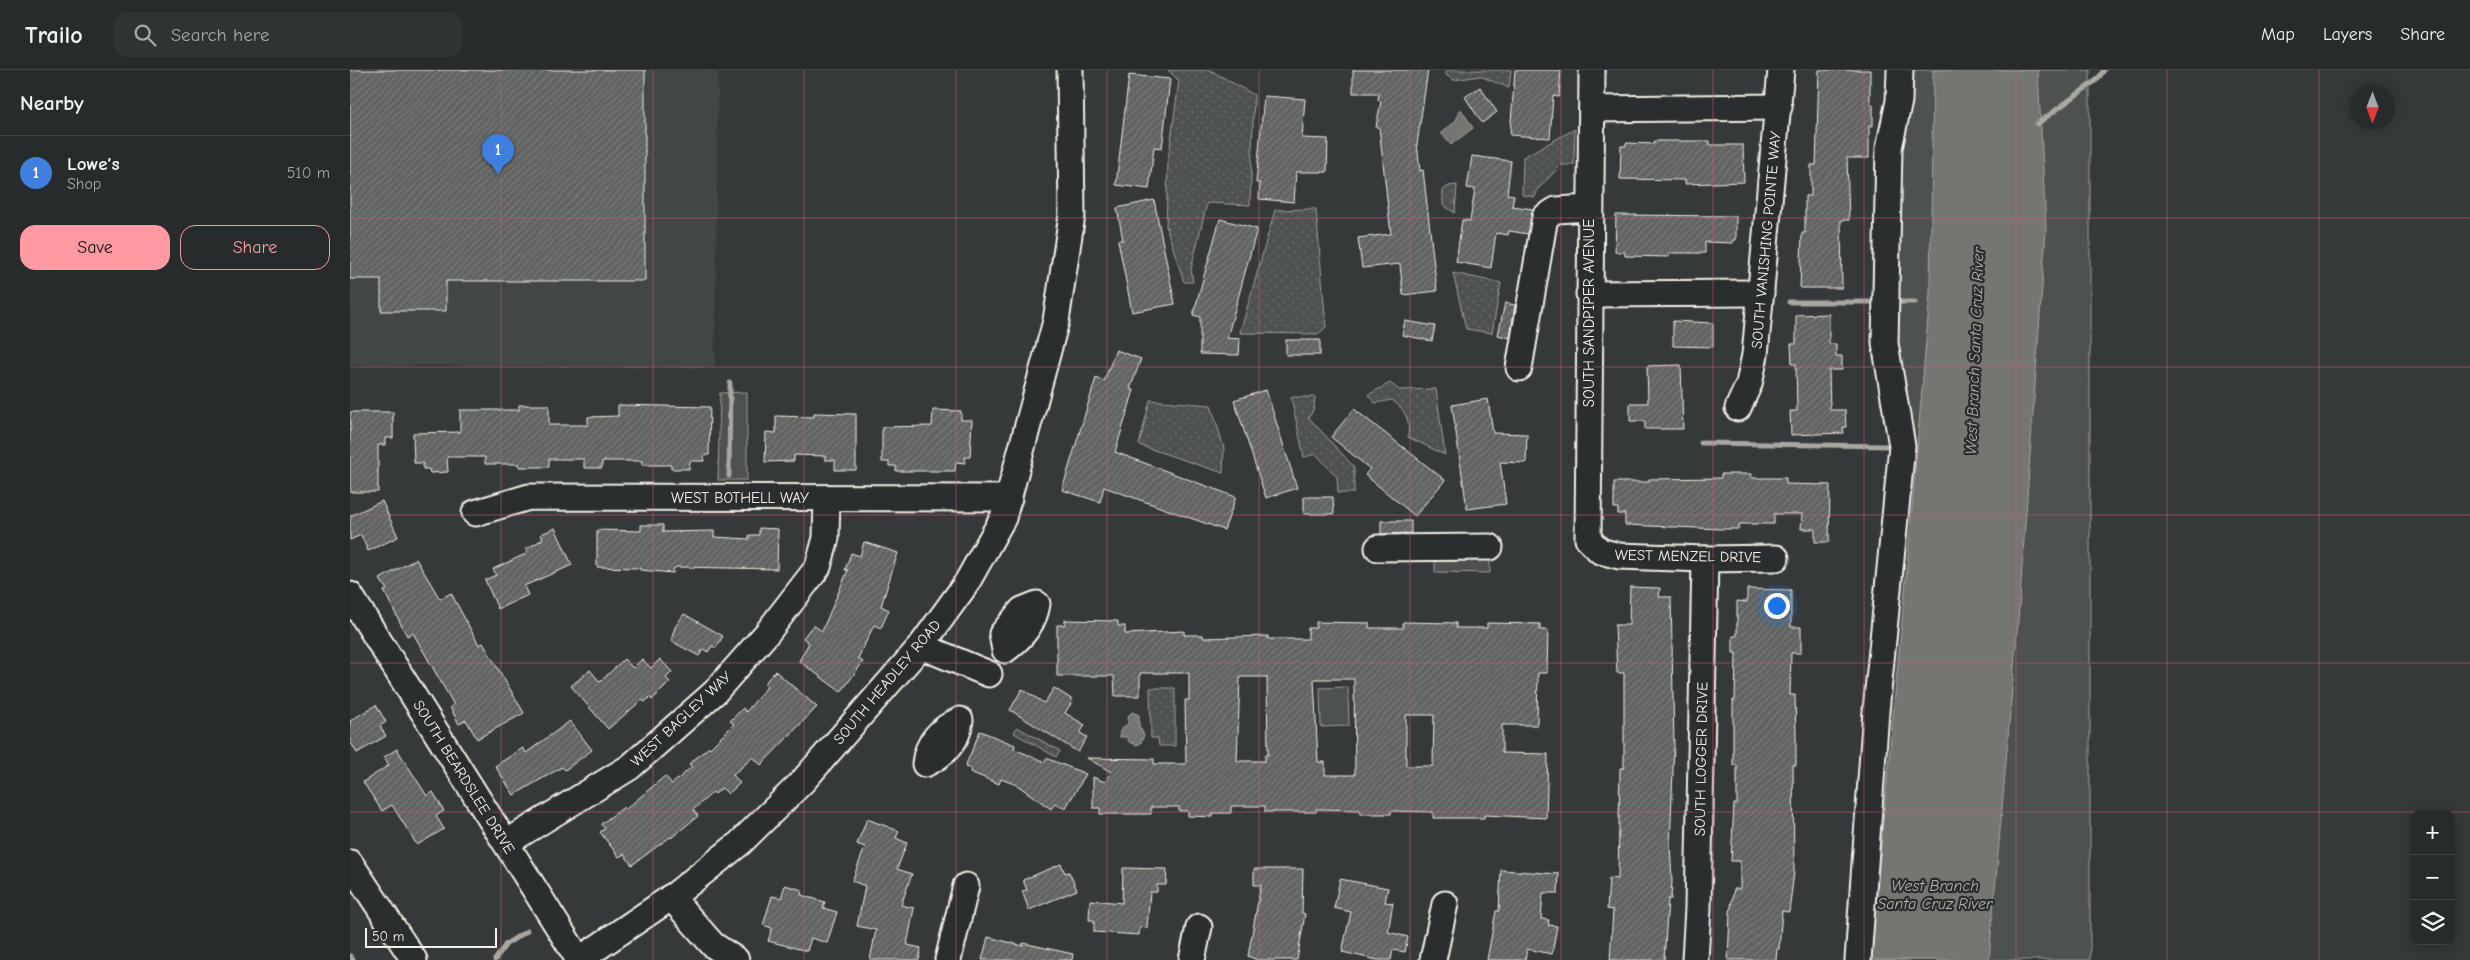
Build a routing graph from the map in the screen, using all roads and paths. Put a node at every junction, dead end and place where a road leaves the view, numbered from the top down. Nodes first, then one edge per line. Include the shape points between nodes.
1 (1070, 70) edge
2 (1592, 70) edge
3 (1781, 70) edge
4 (1900, 70) edge
5 (1779, 107) junction
6 (1592, 109) junction
7 (1590, 208) junction
8 (1761, 293) junction
9 (1589, 294) junction
10 (1519, 368) dead end
11 (1738, 408) dead end
12 (827, 498) junction
13 (1008, 498) junction
14 (475, 513) dead end
15 (1490, 547) dead end
16 (1378, 548) dead end
17 (1600, 551) joint
18 (1776, 558) dead end
19 (1705, 559) junction
20 (350, 595) edge
21 (921, 646) junction
22 (989, 674) dead end
23 (506, 843) junction
24 (350, 864) edge
25 (966, 886) dead end
26 (671, 897) junction
27 (1445, 904) dead end
28 (1199, 927) dead end
29 (414, 960) edge
30 (579, 960) edge
31 (736, 960) edge
32 (948, 960) edge
33 (1192, 960) edge
34 (1434, 960) edge
35 (1695, 960) edge
36 (1858, 960) edge

1 - 13 street, SOUTH HEADLEY ROAD via 1072,215 1056,321
2 - 6 street, SOUTH SANDPIPER AVENUE
3 - 5 street, SOUTH VANISHING POINTE WAY
4 - 36 street via 1899,101 1889,148 1885,343 1902,446 1876,711
5 - 6 street
5 - 8 street, SOUTH VANISHING POINTE WAY
6 - 7 street, SOUTH SANDPIPER AVENUE
7 - 9 street, SOUTH SANDPIPER AVENUE
7 - 10 street via 1556,210 1545,218
8 - 9 street
8 - 11 street, SOUTH VANISHING POINTE WAY via 1755,355 1749,384
9 - 17 street, SOUTH SANDPIPER AVENUE via 1587,530 1588,539
12 - 13 street, WEST BOTHELL WAY
12 - 14 street, WEST BOTHELL WAY via 529,496
12 - 23 street, WEST BAGLEY WAY via 826,538 818,567 715,692 630,767
13 - 21 street, SOUTH HEADLEY ROAD via 1002,518 966,584
15 - 16 street
17 - 19 street, WEST MENZEL DRIVE via 1619,556
18 - 19 street, WEST MENZEL DRIVE
19 - 35 street, SOUTH LOGGER DRIVE
20 - 23 street, SOUTH BEARDSLEE DRIVE
21 - 22 street
21 - 26 street, SOUTH HEADLEY ROAD via 803,781 740,843
23 - 30 street, SOUTH BEARDSLEE DRIVE
24 - 29 street
25 - 32 street
26 - 30 street, SOUTH HEADLEY ROAD
26 - 31 street via 713,945
27 - 34 street
28 - 33 street

